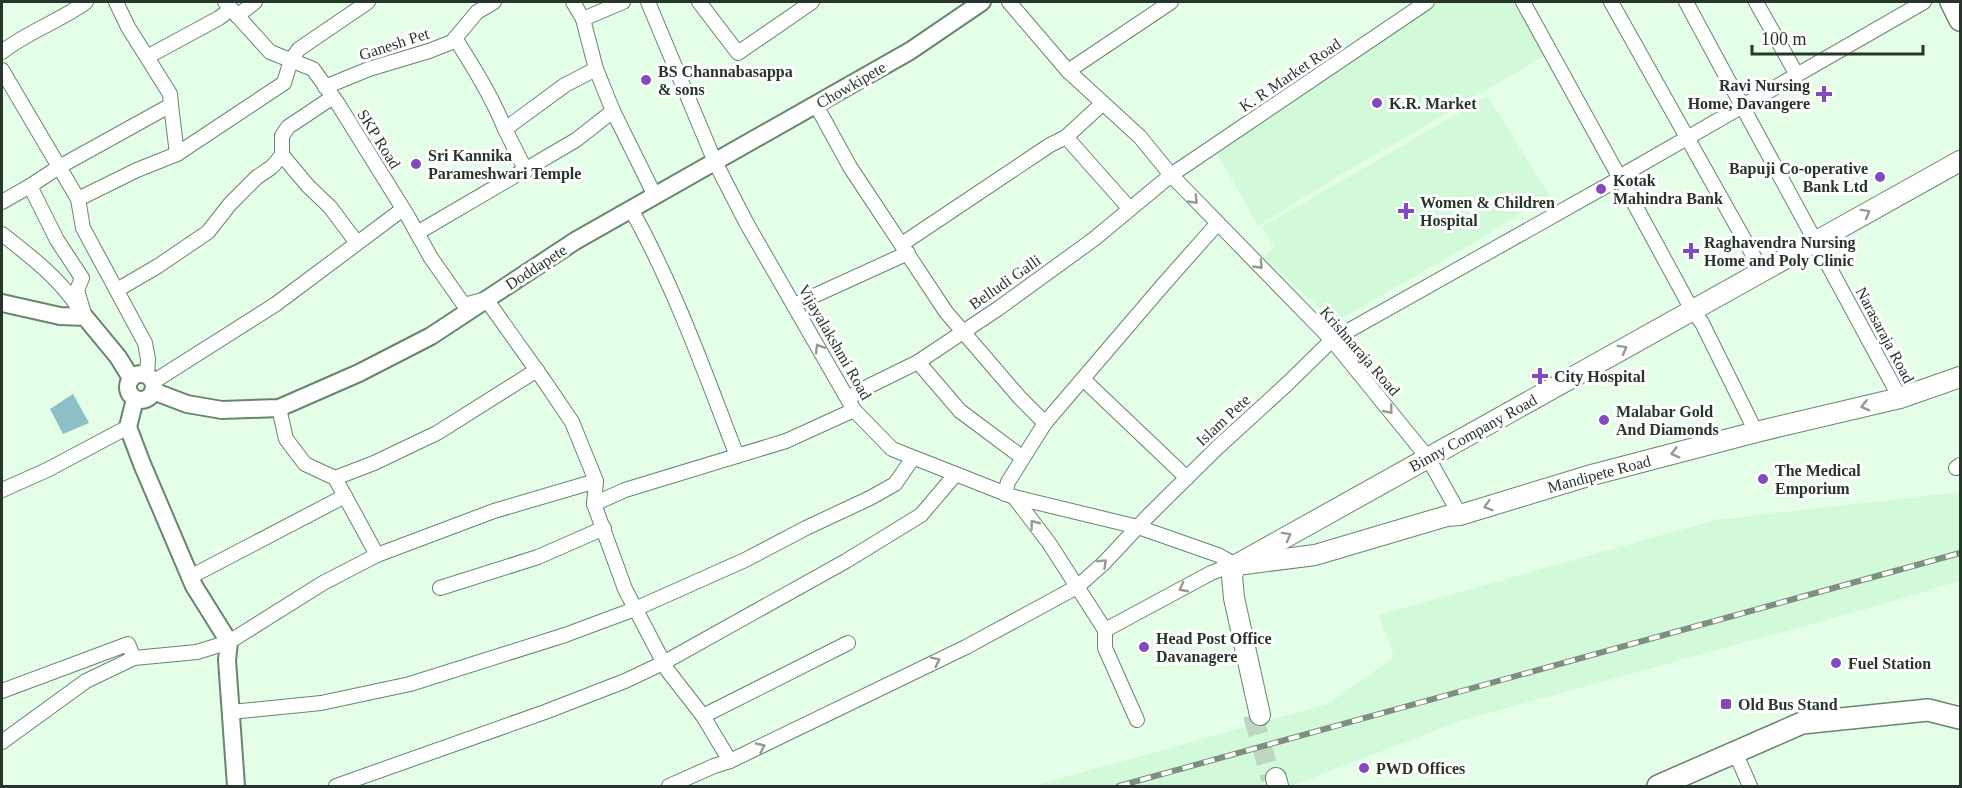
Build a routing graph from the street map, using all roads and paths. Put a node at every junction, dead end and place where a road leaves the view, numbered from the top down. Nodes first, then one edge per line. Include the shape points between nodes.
1 (86, 2) edge
2 (116, 2) edge
3 (255, 2) edge
4 (368, 2) edge
5 (494, 2) edge
6 (573, 2) edge
7 (623, 2) edge
8 (648, 2) edge
9 (699, 2) edge
10 (812, 2) edge
11 (982, 2) edge
12 (1009, 2) edge
13 (1171, 2) edge
14 (1427, 2) edge
15 (1523, 2) edge
16 (1611, 2) edge
17 (1686, 2) edge
18 (1756, 2) edge
19 (1924, 2) edge
20 (231, 9) edge
21 (583, 19) junction
22 (455, 38) junction
23 (2, 52) edge
24 (147, 57) junction
25 (291, 60) junction
26 (596, 69) junction
27 (2, 70) edge
28 (1068, 71) junction
29 (1797, 75) junction
30 (329, 92) junction
31 (1103, 103) junction
32 (171, 105) junction
33 (816, 105) junction
34 (1743, 106) junction
35 (613, 111) junction
36 (505, 129) junction
37 (1066, 137) junction
38 (1687, 138) junction
39 (177, 154) junction
40 (282, 155) junction
41 (1960, 160) edge
42 (715, 162) junction
43 (59, 167) junction
44 (525, 171) junction
45 (1171, 175) junction
46 (1620, 177) junction
47 (30, 186) junction
48 (655, 196) junction
49 (78, 199) junction
50 (2, 202) edge
51 (403, 209) junction
52 (632, 209) junction
53 (1130, 209) junction
54 (1217, 224) junction
55 (417, 233) junction
56 (2, 234) edge
57 (1816, 241) junction
58 (357, 243) junction
59 (905, 248) junction
60 (1762, 271) junction
61 (117, 290) junction
62 (486, 299) junction
63 (2, 303) edge
64 (794, 305) junction
65 (1692, 310) junction
66 (85, 317) junction
67 (963, 332) junction
68 (1332, 339) junction
69 (918, 362) junction
70 (537, 370) junction
71 (1960, 377) edge
72 (1083, 379) junction
73 (146, 382) junction
74 (1900, 398) junction
75 (851, 404) junction
76 (279, 408) junction
77 (1045, 423) junction
78 (128, 427) junction
79 (1756, 432) junction
80 (737, 456) junction
81 (913, 458) junction
82 (1023, 458) junction
83 (1428, 458) junction
84 (955, 475) junction
85 (335, 478) junction
86 (1187, 478) junction
87 (596, 480) junction
88 (2, 490) edge
89 (345, 496) junction
90 (1010, 496) junction
91 (594, 504) junction
92 (1460, 515) junction
93 (1138, 527) junction
94 (604, 528) junction
95 (377, 555) junction
96 (1233, 565) junction
97 (190, 577) junction
98 (1077, 587) junction
99 (440, 588) dead end
100 (635, 609) junction
101 (1106, 630) junction
102 (229, 642) junction
103 (848, 643) dead end
104 (134, 658) junction
105 (663, 663) junction
106 (2, 691) edge
107 (231, 712) junction
108 (1256, 715) tunnel mouth
109 (703, 716) junction
110 (1960, 718) edge
111 (1137, 720) dead end
112 (2, 742) edge
113 (1735, 752) junction
114 (730, 761) junction
115 (375, 780) edge
116 (236, 786) edge
117 (336, 786) edge
118 (669, 786) edge
119 (1658, 786) edge
120 (1750, 786) edge

1 - 23 street
2 - 24 street
3 - 20 street
4 - 25 street via 299,49
5 - 22 street, Ganesh Pet via 477,12
6 - 21 street
7 - 21 street
8 - 42 street, Vijayalakshmi Road
9 - 10 street via 738,53
11 - 33 street, Chowkipete via 910,51
12 - 28 street, Krishnaraja Road
13 - 28 street
14 - 45 street, K. R Market Road
15 - 46 street
16 - 38 street
17 - 34 street, Narasaraja Road
18 - 29 street
19 - 29 street, Islam Pete
20 - 24 street
20 - 25 street, SKP Road via 270,52
21 - 26 street
22 - 30 street, Ganesh Pet via 429,51 369,69
22 - 36 street
24 - 32 street via 170,94
25 - 30 street, SKP Road via 313,69
25 - 39 street via 284,83
26 - 35 street
26 - 36 street via 565,85
27 - 43 street
28 - 31 street, Krishnaraja Road
29 - 34 street, Islam Pete
30 - 40 street, Ganesh Pet via 288,127 282,136
30 - 51 street, SKP Road
31 - 37 street
31 - 45 street, Krishnaraja Road via 1140,137
32 - 39 street
32 - 43 street
33 - 42 street, Chowkipete
33 - 59 street via 850,167
34 - 38 street, Islam Pete
34 - 57 street, Narasaraja Road
35 - 44 street via 576,140
35 - 48 street
36 - 44 street
37 - 53 street
37 - 59 street
38 - 46 street, Islam Pete
38 - 60 street
39 - 49 street
40 - 58 street
40 - 61 street via 230,204 208,232
57 -> 41 main road, Binny Company Road
42 - 48 street, Doddapete
42 - 64 street, Vijayalakshmi Road
43 - 47 street
43 - 49 street
44 - 55 street
45 - 53 street, Belludi Galli
45 -> 54 street, Krishnaraja Road
46 - 65 street
46 - 68 street, Islam Pete
47 - 50 street
47 - 66 street via 57,240 82,278 77,290
48 - 52 street, Doddapete
49 - 61 street via 83,228
51 - 55 street, SKP Road
51 - 58 street
52 - 62 street, Doddapete
52 - 80 street via 673,294
53 - 67 street, Belludi Galli
54 -> 68 street, Krishnaraja Road
54 - 72 street
55 - 62 street, SKP Road via 464,305
56 - 66 street via 66,289
57 - 60 main road, Binny Company Road
57 - 74 street, Narasaraja Road
58 - 73 street via 276,304
59 - 64 street
59 - 67 street
60 - 65 main road, Binny Company Road
61 - 73 street via 145,343
62 - 70 street
62 - 76 street, Doddapete via 431,336
63 - 66 street via 60,316
75 -> 64 street, Vijayalakshmi Road
65 - 79 street
83 -> 65 main road, Binny Company Road
66 - 73 street via 118,357
67 - 69 street, Belludi Galli
67 - 77 street
68 -> 83 street, Krishnaraja Road
68 - 86 street, Islam Pete
69 - 75 street, Belludi Galli via 859,391
69 - 82 street via 960,411
70 - 85 street via 437,433
70 - 87 street via 572,423
71 - 74 main road, Mandipete Road
72 - 77 street
72 - 86 street
73 - 76 street via 187,404 222,410
73 - 78 street via 151,395 144,400 135,399
74 -> 79 main road, Mandipete Road
75 - 80 street, Belludi Galli via 786,441
75 - 81 street, Vijayalakshmi Road via 892,449
76 - 85 street via 286,439 305,464
77 - 82 street
78 - 88 street
78 - 97 street
79 -> 92 main road, Mandipete Road
80 - 91 street, Belludi Galli via 625,490
81 - 84 street, Vijayalakshmi Road
81 - 100 street via 894,484 870,498
82 - 90 street via 1008,482
83 - 92 street, Krishnaraja Road
96 -> 83 main road, Binny Company Road
84 - 90 street, Vijayalakshmi Road
84 - 105 street via 921,515
85 - 89 street
86 - 93 street, Islam Pete
87 - 91 street
87 - 95 street via 495,511
89 - 95 street
89 - 97 street
90 - 93 street, Vijayalakshmi Road
98 -> 90 street
91 - 94 street
92 - 96 main road, Mandipete Road via 1315,555
93 - 96 street, Vijayalakshmi Road via 1218,555
98 -> 93 street, Islam Pete
94 - 99 street via 538,557
94 - 100 street
95 - 102 street via 323,583
96 -> 101 street
96 - 108 main road via 1234,598
97 - 102 street
98 - 101 street
114 -> 98 street, Islam Pete via 966,647
100 - 105 street
100 - 107 street via 410,684 321,703
101 - 111 street via 1105,648
102 - 104 street via 197,652
102 - 107 street
103 - 109 street
104 - 106 street via 128,644
104 - 112 street via 86,681
105 - 109 street
105 - 115 street
107 - 116 street
109 - 114 street
110 - 113 main road via 1928,710 1803,723
113 - 119 main road
113 - 120 street
114 - 118 street, Islam Pete
115 - 117 street

